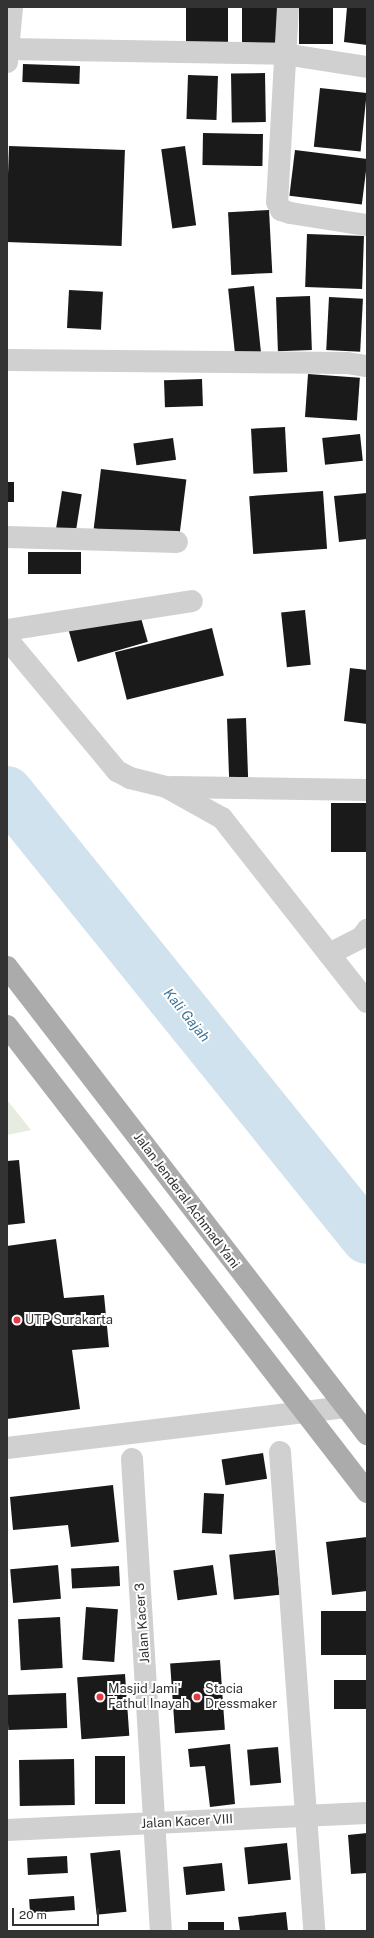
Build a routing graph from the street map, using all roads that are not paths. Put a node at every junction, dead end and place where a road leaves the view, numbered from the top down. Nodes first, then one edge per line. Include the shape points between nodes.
1 (12, 7) edge
2 (288, 7) edge
3 (7, 53) edge
4 (284, 54) junction
5 (367, 67) edge
6 (367, 225) edge
7 (7, 360) edge
8 (367, 366) edge
9 (7, 537) edge
10 (177, 542) dead end
11 (192, 601) dead end
12 (7, 630) edge
13 (7, 639) edge
14 (166, 787) junction
15 (367, 790) edge
16 (367, 930) edge
17 (329, 954) junction
18 (7, 967) edge
19 (367, 1002) edge
20 (7, 1026) edge
21 (346, 1407) junction
22 (304, 1412) junction
23 (367, 1434) edge
24 (7, 1448) edge
25 (280, 1452) dead end
26 (132, 1458) dead end
27 (367, 1492) edge
28 (367, 1813) edge
29 (306, 1816) junction
30 (156, 1823) junction
31 (7, 1830) edge
32 (161, 1931) edge
33 (314, 1931) edge

1 - 3 street
2 - 4 street
3 - 4 street
4 - 5 street
4 - 6 street via 277,202 281,210 290,213
7 - 8 street via 347,363
9 - 10 street
11 - 12 street
13 - 14 street via 117,771 130,778
14 - 15 street
14 - 17 street via 222,818
16 - 17 street via 362,937
17 - 19 street
18 - 21 main road, Jalan Jenderal Achmad Yani
20 - 22 main road
21 - 22 street
21 - 23 main road, Jalan Jenderal Achmad Yani
22 - 24 street
22 - 27 main road
25 - 29 street
26 - 30 street, Jalan Kacer 3
28 - 29 street, Jalan Kacer VIII
29 - 30 street, Jalan Kacer VIII
29 - 33 street
30 - 31 street, Jalan Kacer VIII
30 - 32 street, Jalan Kacer 3

